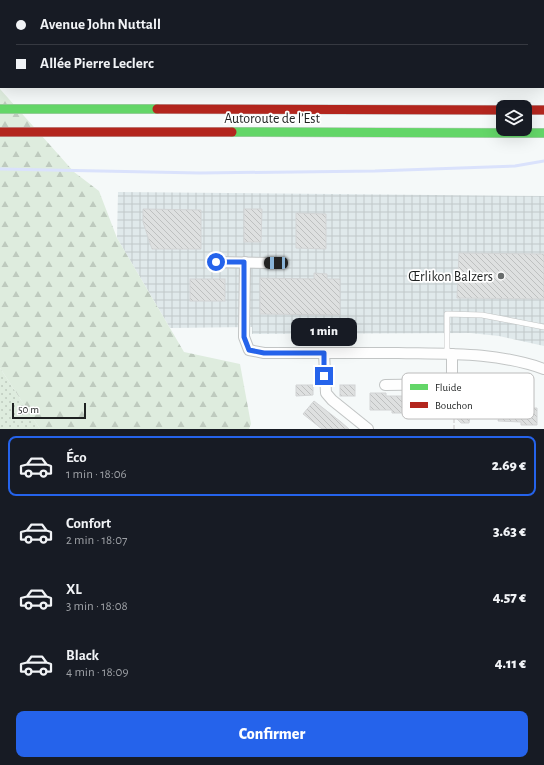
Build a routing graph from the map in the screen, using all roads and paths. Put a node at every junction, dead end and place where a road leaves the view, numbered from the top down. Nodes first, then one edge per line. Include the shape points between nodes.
1 (0, 109) edge
2 (496, 110) edge
3 (532, 110) edge
4 (544, 110) edge
5 (0, 132) edge
6 (544, 133) edge
7 (216, 262) dead end
8 (244, 262) junction
9 (276, 263) dead end
10 (544, 327) edge
11 (324, 353) junction
12 (450, 354) junction
13 (544, 369) edge
14 (453, 373) edge
15 (385, 385) dead end
16 (402, 385) edge
17 (368, 429) edge

1 - 2 highway, Autoroute de l’Est
3 - 4 highway
5 - 6 highway, Autoroute de l’Est
7 - 8 street
8 - 9 street
8 - 11 street via 244,337 249,350 264,353
10 - 12 lane via 482,315 447,314
11 - 12 street
11 - 17 street via 326,394
12 - 13 street via 496,357
12 - 14 street
15 - 16 street

